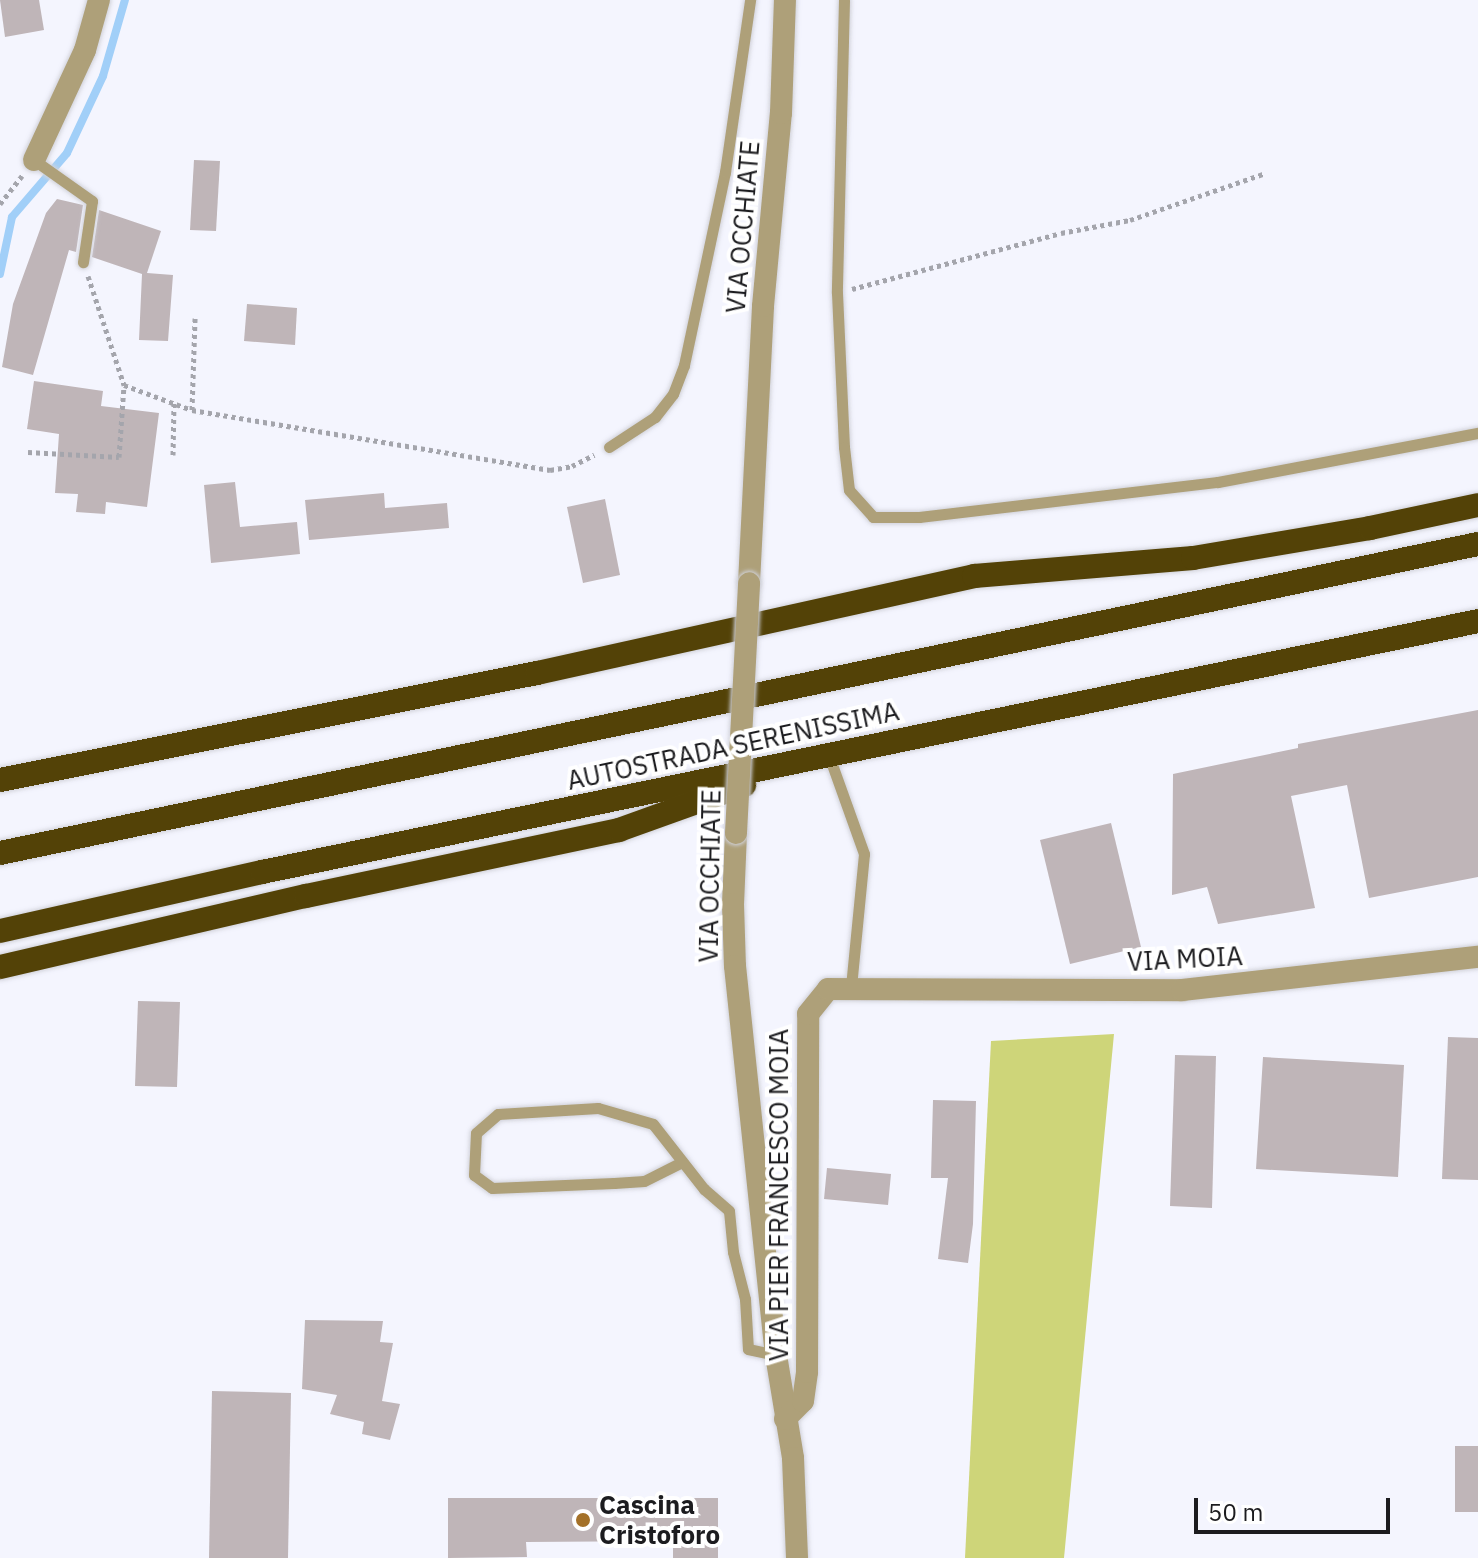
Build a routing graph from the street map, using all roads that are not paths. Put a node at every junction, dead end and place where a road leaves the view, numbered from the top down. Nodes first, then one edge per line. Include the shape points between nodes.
1 (99, 0) edge
2 (750, 0) edge
3 (785, 0) edge
4 (844, 0) edge
5 (40, 164) joint
6 (83, 262) road end
7 (1478, 433) edge
8 (609, 447) road end
9 (1478, 505) edge
10 (1478, 544) edge
11 (1478, 621) edge
12 (829, 755) junction
13 (0, 780) edge
14 (0, 853) edge
15 (0, 931) edge
16 (1478, 957) edge
17 (0, 967) edge
18 (851, 987) junction
19 (895, 991) joint
20 (682, 1162) junction
21 (776, 1355) junction
22 (785, 1419) junction
23 (797, 1558) edge

1 - 5 street
2 - 8 lane, VIA OCCHIATE via 725,172 684,365 673,394 655,417
3 - 21 street, VIA OCCHIATE, bridge via 781,113 763,306 736,833 735,966
4 - 7 lane via 837,293 849,490 873,517 919,517 1218,482
5 - 6 lane via 92,201
9 - 13 highway via 1193,558 974,576 537,673
10 - 14 highway, AUTOSTRADA SERENISSIMA
11 - 12 highway, AUTOSTRADA SERENISSIMA
12 - 15 highway, AUTOSTRADA SERENISSIMA
12 - 17 highway via 619,830
12 - 18 lane via 864,854
16 - 19 street, VIA MOIA via 1182,990
18 - 19 street, VIA PIER FRANCESCO MOIA
18 - 22 street, VIA PIER FRANCESCO MOIA via 828,989 808,1014 807,1372 803,1401
20 - 20 lane via 653,1124 598,1108 547,1110 498,1114 476,1133 474,1175 492,1188 614,1183 644,1181
20 - 21 lane via 729,1211 748,1349
21 - 22 street, VIA OCCHIATE
22 - 23 street, VIA OCCHIATE via 793,1458

